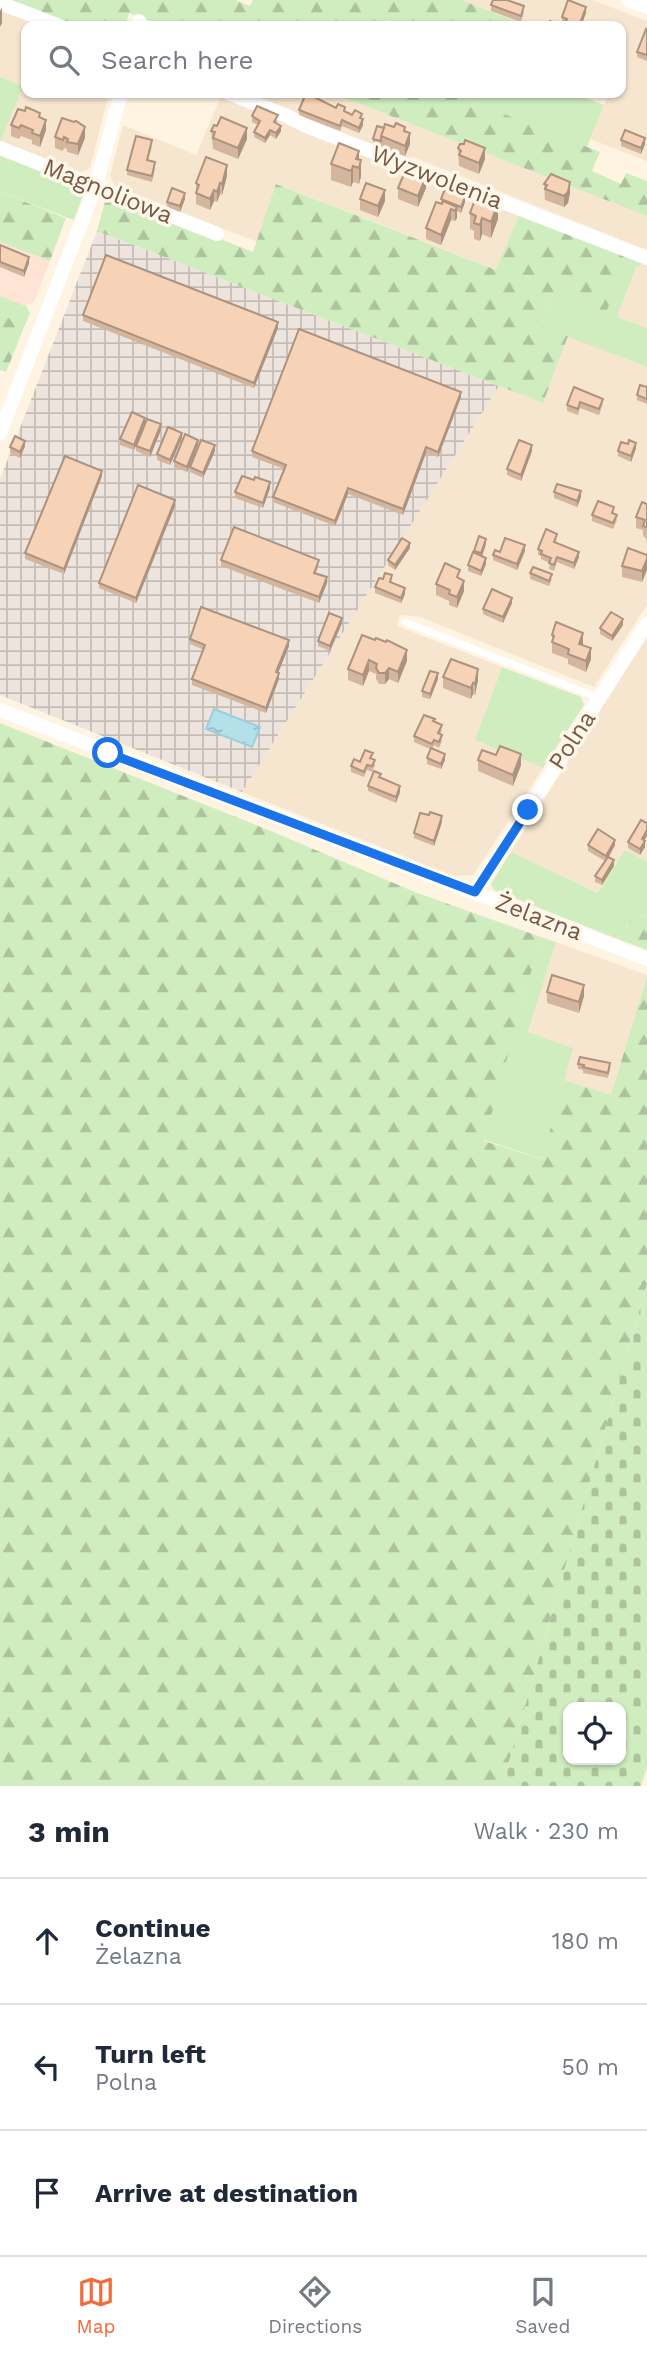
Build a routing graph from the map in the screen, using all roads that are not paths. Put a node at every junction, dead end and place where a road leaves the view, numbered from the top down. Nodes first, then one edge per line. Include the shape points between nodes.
1 (628, 0) edge
2 (0, 3) edge
3 (647, 7) edge
4 (47, 21) edge
5 (120, 98) edge
6 (240, 98) edge
7 (0, 148) edge
8 (96, 185) junction
9 (217, 234) dead end
10 (647, 258) edge
11 (0, 433) edge
12 (405, 622) dead end
13 (647, 624) edge
14 (600, 698) junction
15 (0, 710) edge
16 (475, 892) junction
17 (647, 959) edge

1 - 3 street
2 - 4 street
5 - 8 street
6 - 10 street, Wyzwolenia
7 - 8 street, Magnoliowa
8 - 9 street, Magnoliowa
8 - 11 street
12 - 14 lane
13 - 14 street, Polna
14 - 16 street, Polna
15 - 16 street, Żelazna
16 - 17 street, Żelazna

